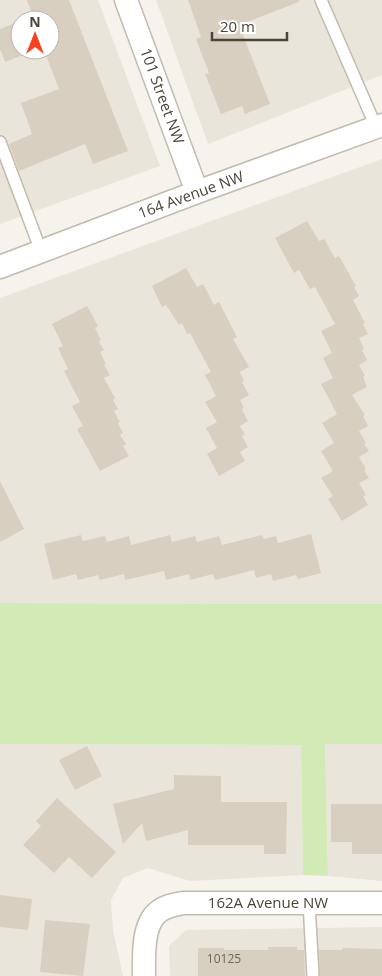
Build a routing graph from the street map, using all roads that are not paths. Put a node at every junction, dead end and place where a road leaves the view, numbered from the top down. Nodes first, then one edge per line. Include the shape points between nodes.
1 (126, 0) edge
2 (320, 0) edge
3 (379, 126) edge
4 (0, 142) edge
5 (197, 192) junction
6 (41, 251) junction
7 (0, 267) edge
8 (309, 902) junction
9 (382, 903) edge
10 (144, 976) edge
11 (313, 976) edge

1 - 5 street, 101 Street NW
2 - 3 lane
3 - 5 street, 164 Avenue NW
4 - 6 lane
5 - 6 street, 164 Avenue NW
6 - 7 street, 164 Avenue NW
8 - 9 street, 162A Avenue NW
8 - 10 street, 162A Avenue NW via 182,903 167,907 156,913 148,930
8 - 11 lane

